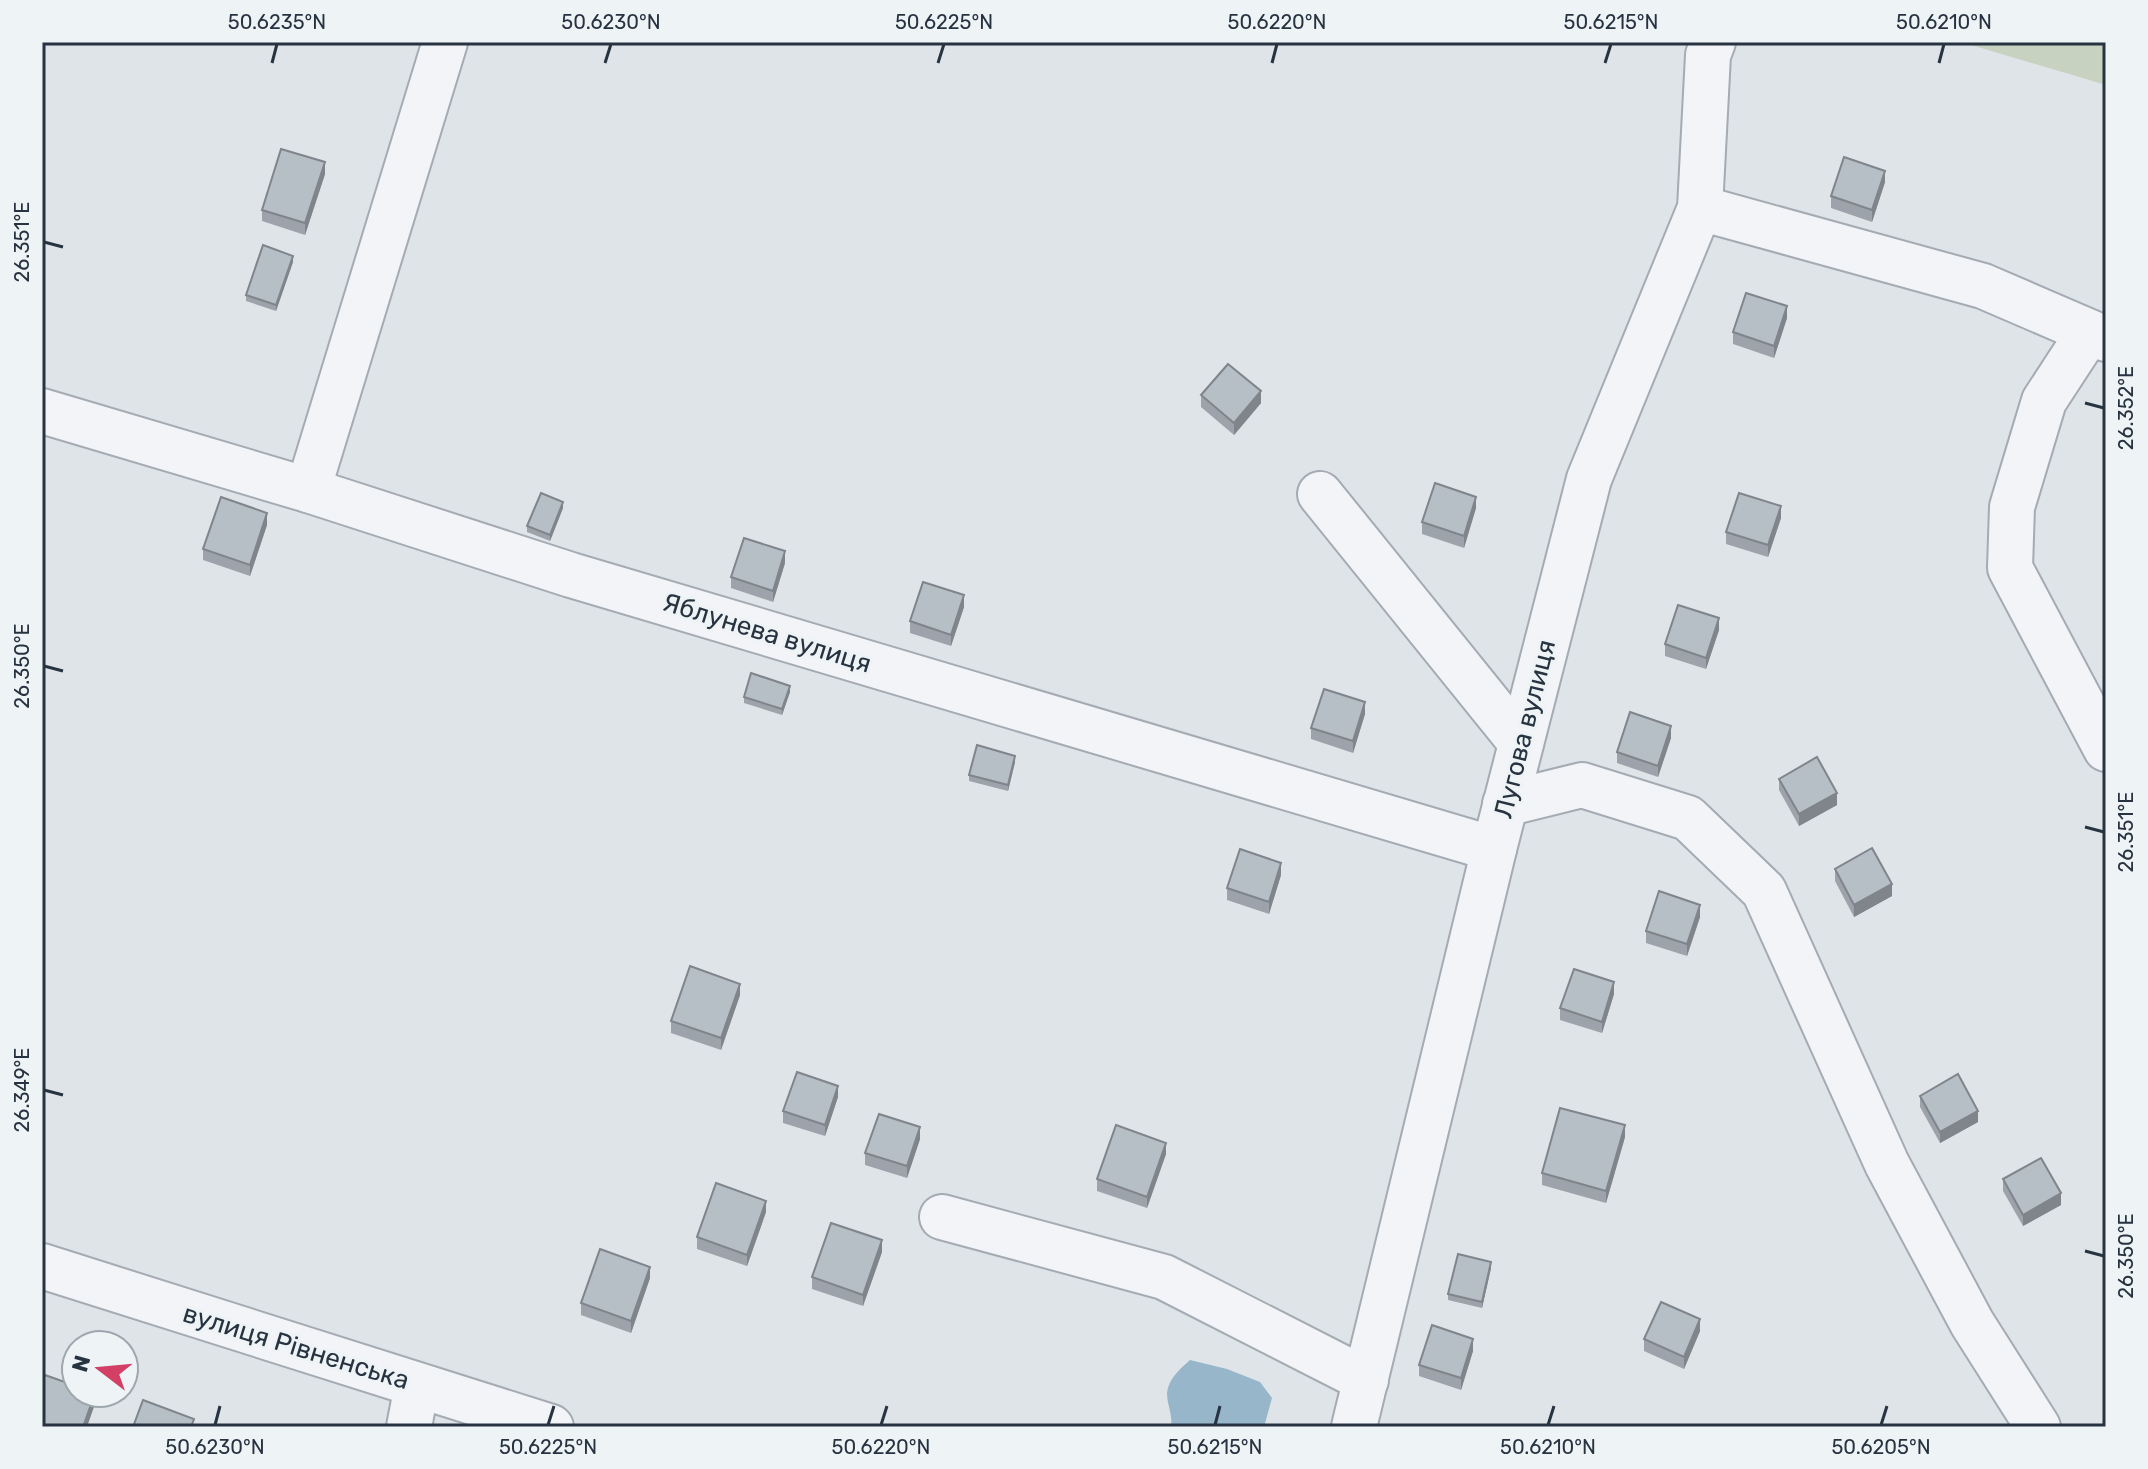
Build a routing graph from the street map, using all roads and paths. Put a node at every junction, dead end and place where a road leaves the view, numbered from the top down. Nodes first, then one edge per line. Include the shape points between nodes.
1 (445, 42) edge
2 (1713, 42) edge
3 (1700, 208) junction
4 (2098, 336) edge
5 (42, 411) edge
6 (308, 490) junction
7 (1320, 494) dead end
8 (2102, 737) edge
9 (1521, 743) junction
10 (1505, 804) junction
11 (1494, 849) junction
12 (942, 1217) dead end
13 (42, 1266) edge
14 (1366, 1380) junction
15 (417, 1385) junction
16 (409, 1427) edge
17 (551, 1427) edge
18 (1354, 1427) edge
19 (2038, 1427) edge

1 - 6 street
2 - 3 street, Лугова вулиця
3 - 4 street via 1983,286
3 - 9 street, Лугова вулиця via 1589,479
4 - 8 street via 2044,401 2012,507 2010,568
5 - 6 street, Яблунева вулиця
6 - 11 street, Яблунева вулиця via 571,575
7 - 9 street
9 - 10 street, Лугова вулиця
10 - 11 street, Лугова вулиця
10 - 19 street via 1582,785 1688,818 1764,891 1887,1164 1972,1323
11 - 14 street, Лугова вулиця
12 - 14 street via 1164,1277
13 - 15 street, вулиця Рівненська
14 - 18 street, Лугова вулиця
15 - 16 street
15 - 17 street, вулиця Рівненська

